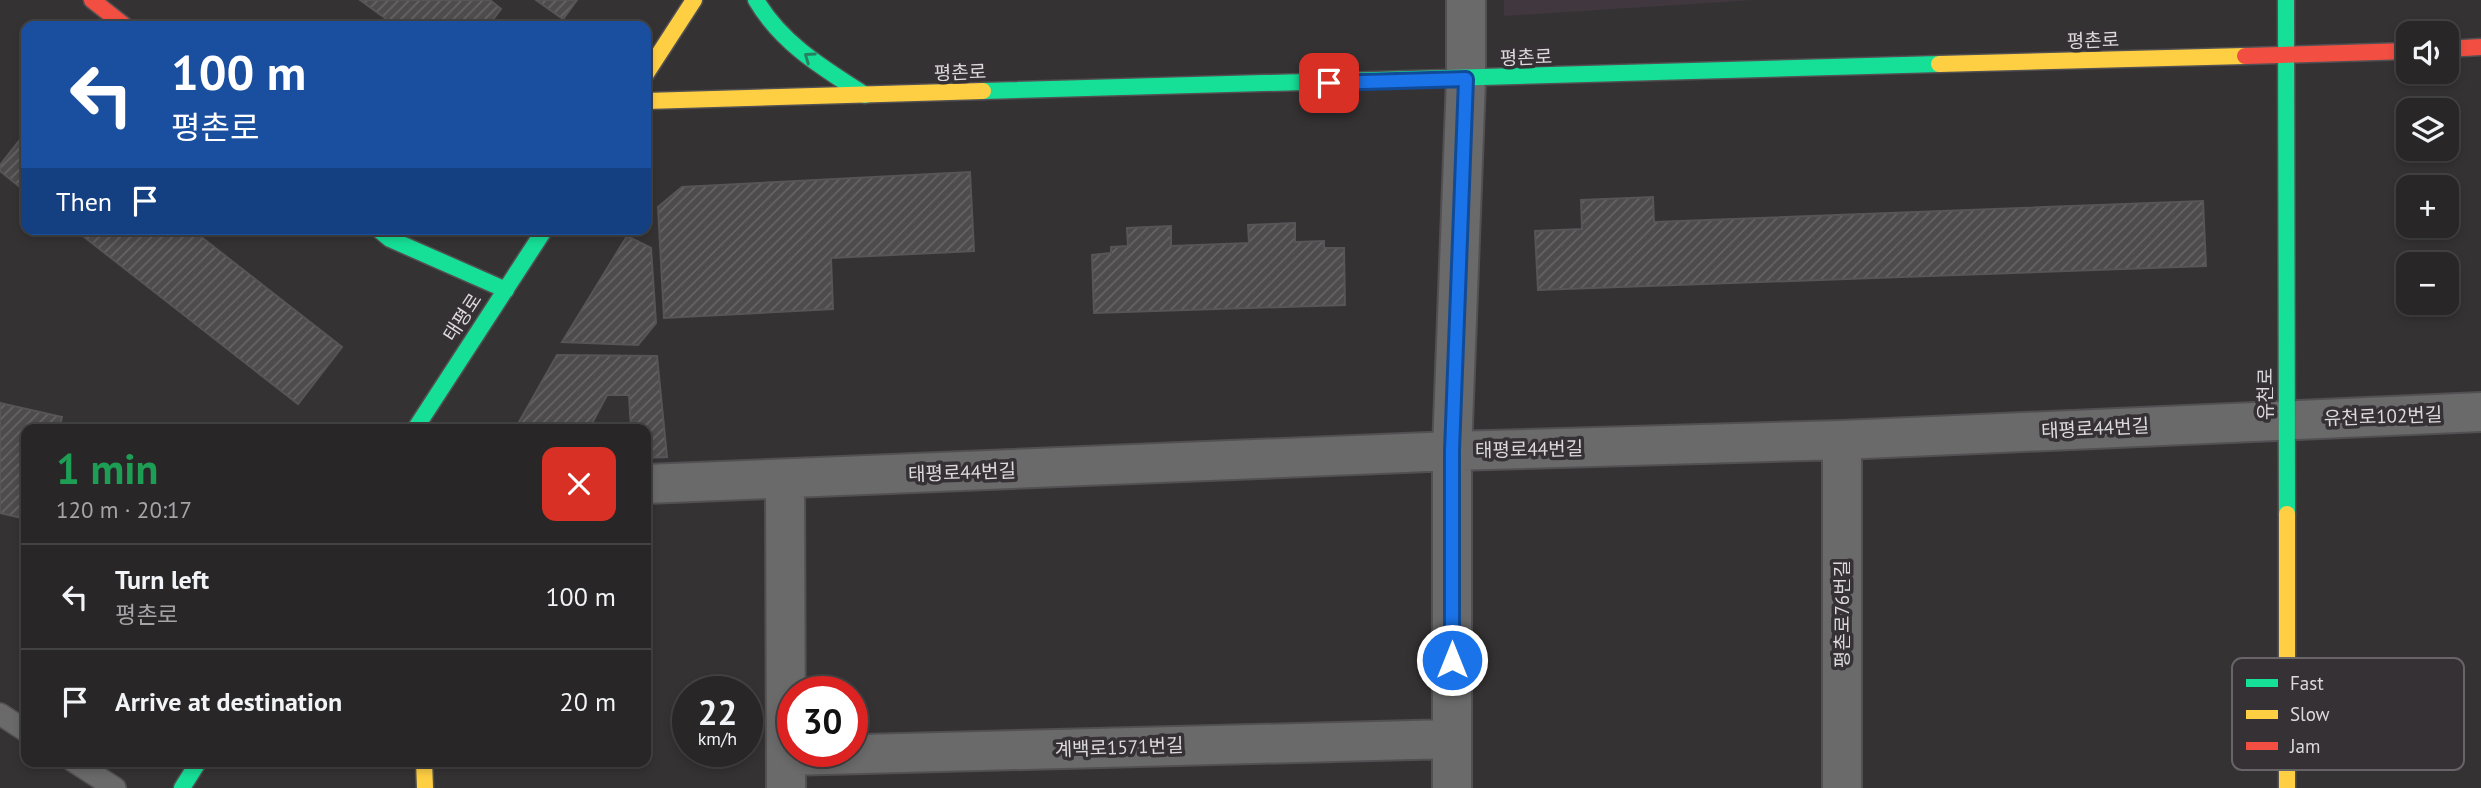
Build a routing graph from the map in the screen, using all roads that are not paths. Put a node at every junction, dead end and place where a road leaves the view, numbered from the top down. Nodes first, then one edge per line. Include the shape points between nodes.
1 (92, 0) edge
2 (694, 0) edge
3 (756, 0) edge
4 (1466, 0) edge
5 (2286, 0) edge
6 (119, 21) edge
7 (2481, 47) edge
8 (2459, 48) edge
9 (2396, 51) edge
10 (2286, 56) junction
11 (651, 66) edge
12 (1466, 79) junction
13 (865, 95) junction
14 (651, 101) edge
15 (385, 235) edge
16 (541, 235) edge
17 (506, 290) junction
18 (2481, 412) edge
19 (2286, 419) junction
20 (418, 424) edge
21 (1842, 440) junction
22 (1452, 451) junction
23 (785, 479) junction
24 (651, 484) edge
25 (2287, 658) edge
26 (0, 714) edge
27 (21, 728) edge
28 (1452, 739) junction
29 (83, 767) edge
30 (196, 767) edge
31 (424, 767) edge
32 (2287, 770) edge
33 (786, 772) edge
34 (115, 788) edge
35 (182, 788) edge
36 (425, 788) edge
37 (1452, 788) edge
38 (1842, 788) edge
39 (2287, 788) edge

1 - 6 main road
2 - 11 main road
13 -> 3 main road via 788,42
4 - 12 street
5 - 10 main road, 유천로
7 - 8 main road
9 - 10 main road, 평촌로
10 - 12 main road, 평촌로
10 - 19 main road, 유천로
12 - 13 main road, 평촌로
12 - 22 street
13 - 14 main road, 평촌로
15 - 17 main road
16 - 17 main road, 태평로
17 - 20 main road, 태평로
18 - 19 street, 유천로102번길
19 - 21 street, 태평로44번길
19 - 25 main road, 유천로
21 - 22 street, 태평로44번길
21 - 38 street, 평촌로76번길
22 - 23 street, 태평로44번길
22 - 28 street
23 - 24 street, 태평로44번길
23 - 33 street, 계백로1571번길
26 - 27 lane
28 - 33 street, 계백로1571번길
28 - 37 street
29 - 34 lane
30 - 35 main road
31 - 36 main road
32 - 39 main road, 유천로

